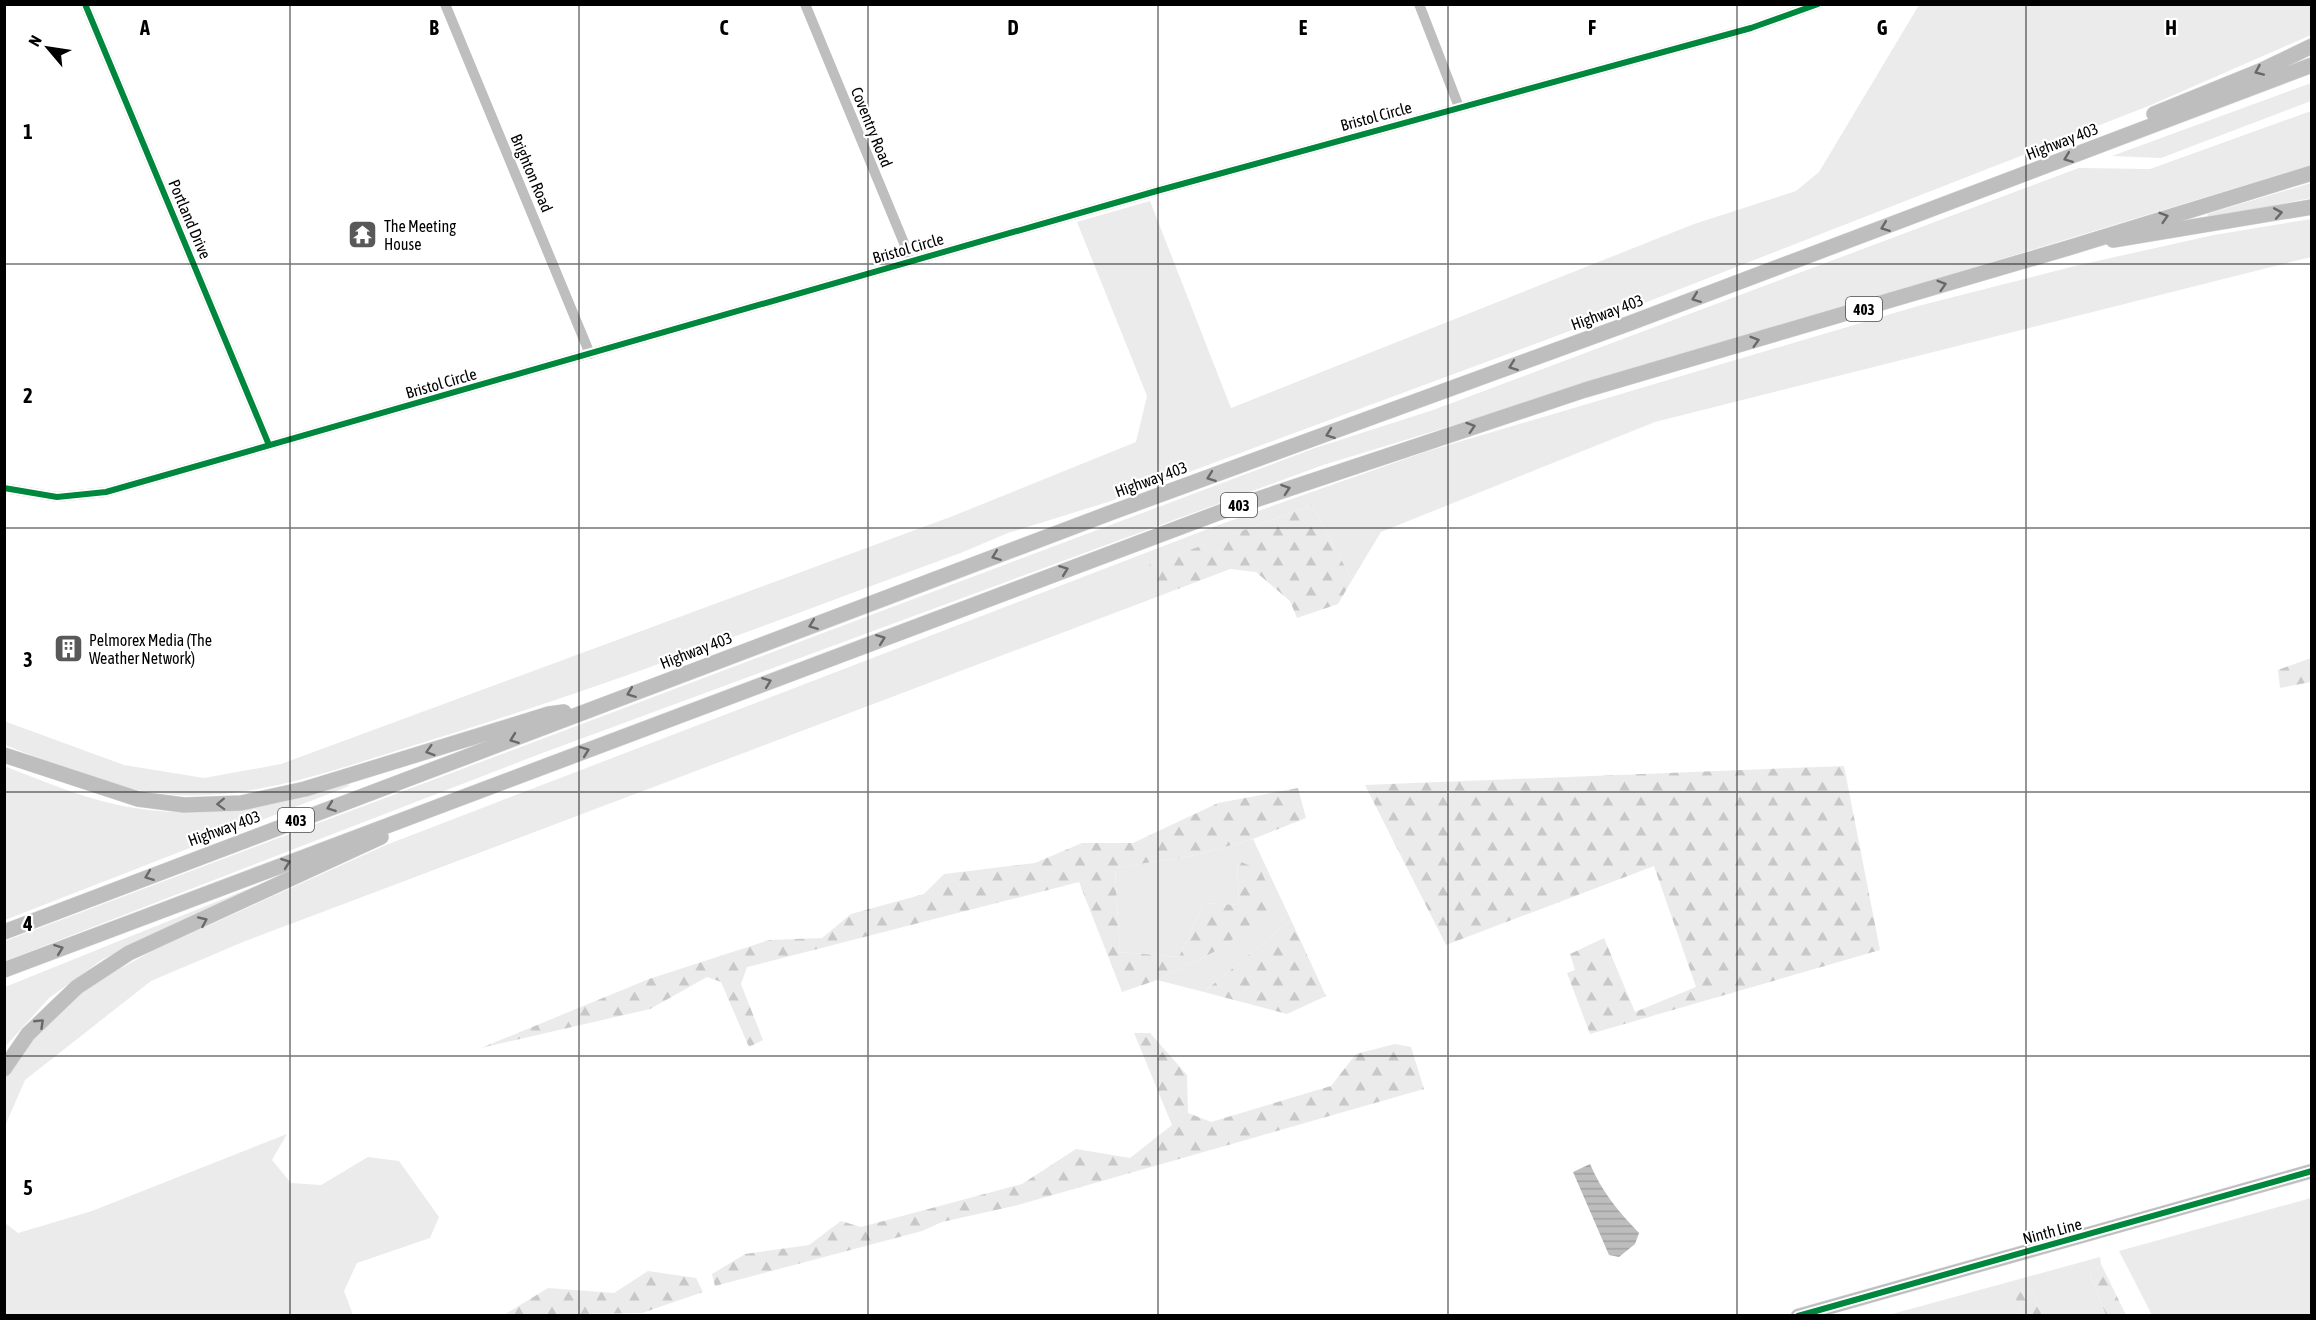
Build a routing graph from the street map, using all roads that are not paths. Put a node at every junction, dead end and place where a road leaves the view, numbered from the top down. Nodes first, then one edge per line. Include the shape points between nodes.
1 (85, 4) edge
2 (445, 4) edge
3 (805, 4) edge
4 (1419, 4) edge
5 (1818, 4) edge
6 (2312, 46) edge
7 (2312, 65) edge
8 (1459, 107) junction
9 (2122, 137) junction
10 (2312, 173) edge
11 (2312, 207) edge
12 (2068, 248) junction
13 (909, 262) junction
14 (590, 354) junction
15 (269, 445) junction
16 (4, 488) edge
17 (588, 709) junction
18 (4, 755) edge
19 (432, 809) junction
20 (4, 932) edge
21 (4, 970) edge
22 (4, 1070) edge
23 (2312, 1171) edge
24 (1798, 1316) edge

1 - 15 street, Portland Drive
2 - 14 street, Brighton Road
3 - 13 street, Coventry Road
4 - 8 street
5 - 8 street, Bristol Circle via 1751,28
6 -> 9 highway via 2150,116
7 - 9 highway, Highway 403 / 403
8 - 13 street, Bristol Circle
9 -> 17 highway, Highway 403 / 403
12 -> 10 highway, 403
12 -> 11 highway
19 -> 12 highway, 403 via 1245,503 1585,390
13 - 14 street, Bristol Circle
14 - 15 street, Bristol Circle
15 - 16 street, Bristol Circle via 98,494 57,497
17 -> 18 highway via 549,714 305,789 241,803 184,805 138,799
17 -> 20 highway, Highway 403 / 403
21 -> 19 highway, 403
22 -> 19 highway via 28,1034 77,987 129,953 360,848
23 - 24 main road, Ninth Line

